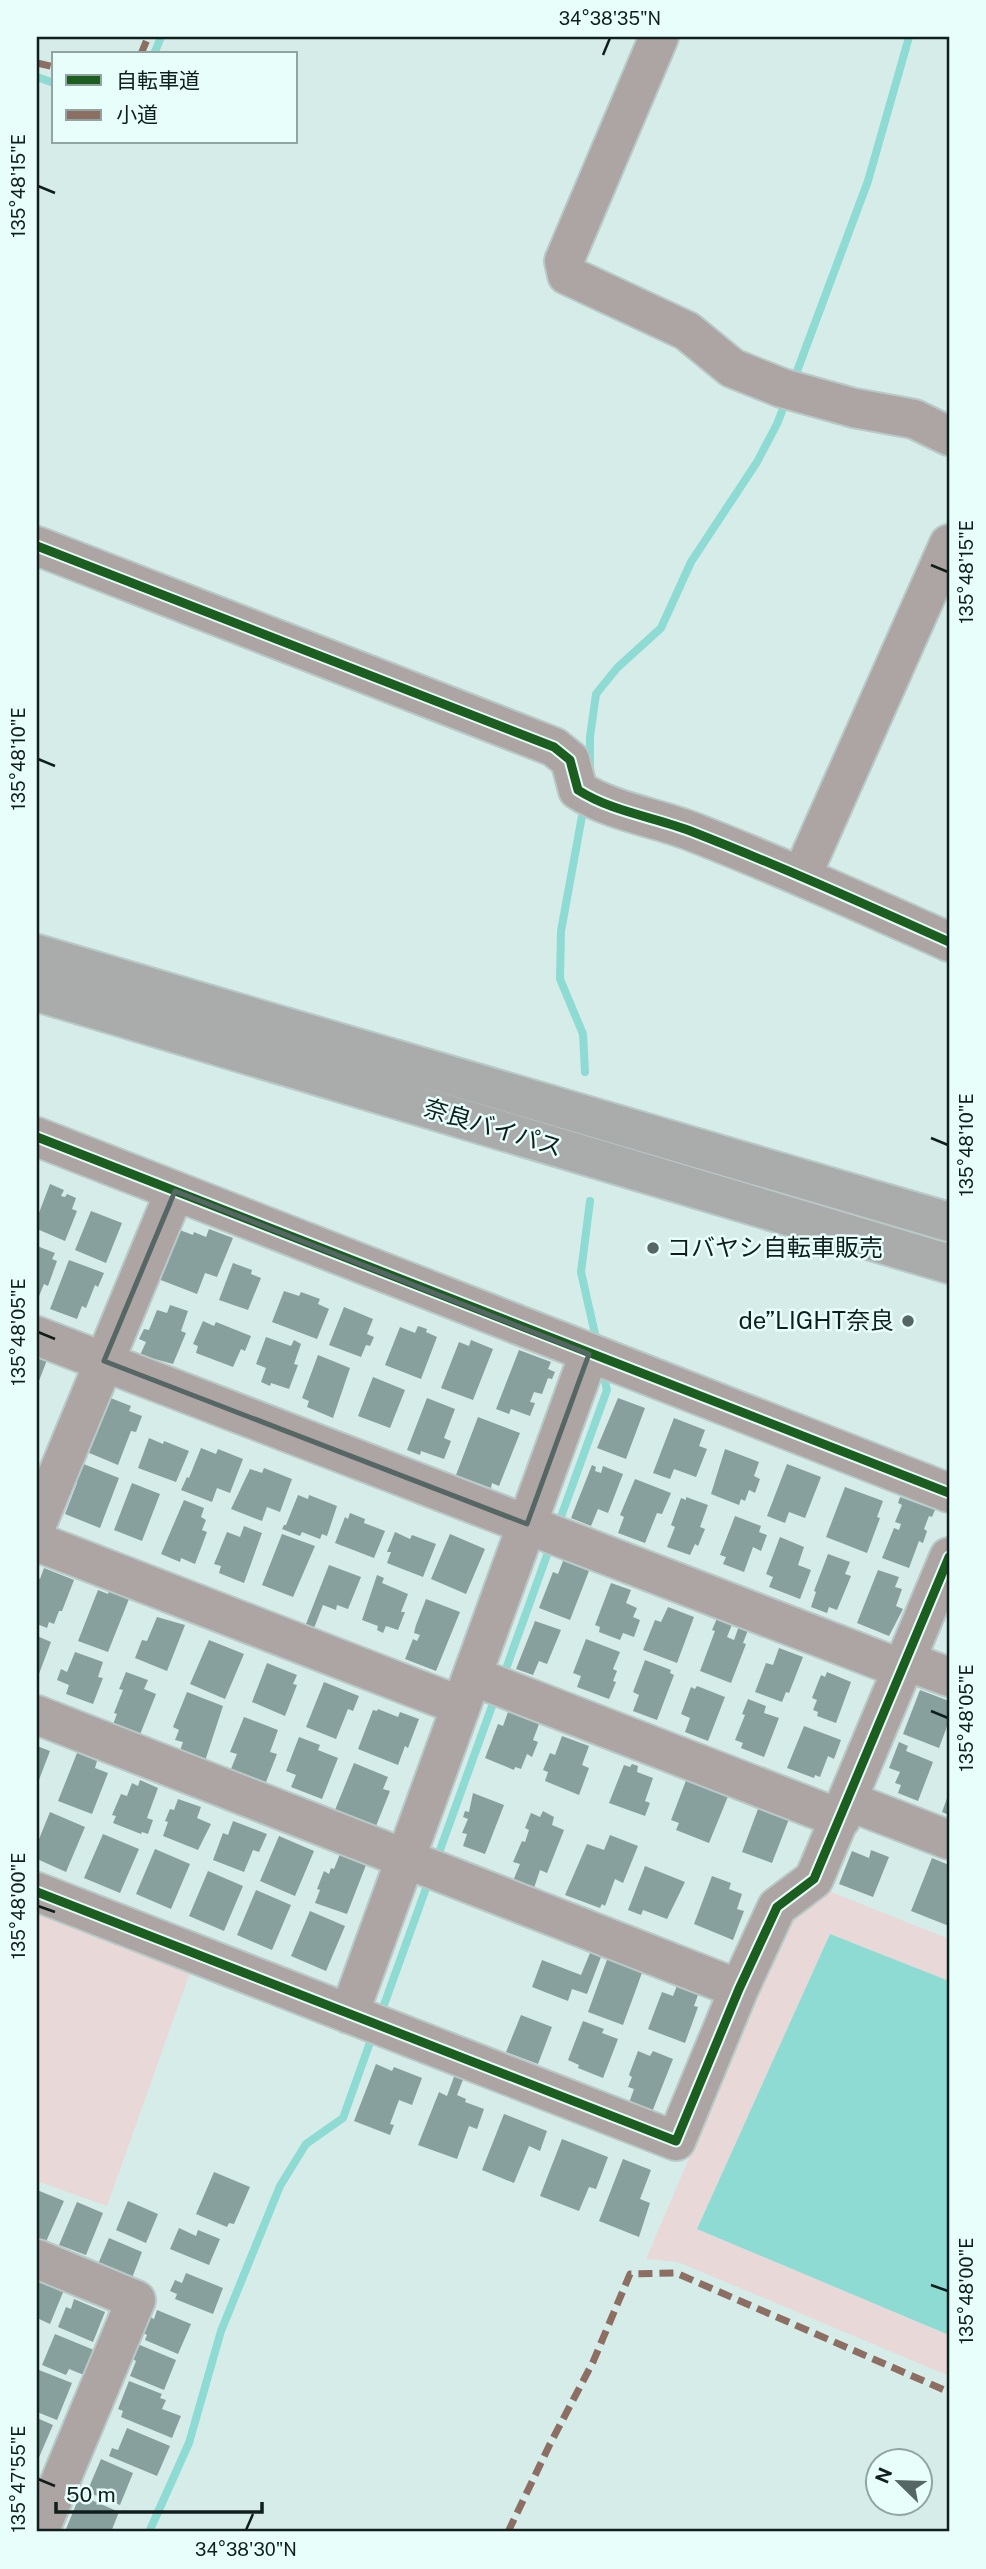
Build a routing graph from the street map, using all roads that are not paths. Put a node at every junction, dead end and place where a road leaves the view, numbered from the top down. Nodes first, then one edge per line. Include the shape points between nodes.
1 (659, 37) edge
2 (949, 436) edge
3 (949, 544) edge
4 (37, 546) edge
5 (802, 875) junction
6 (949, 942) edge
7 (37, 954) edge
8 (37, 992) edge
9 (37, 1137) edge
10 (175, 1191) junction
11 (949, 1222) edge
12 (949, 1264) edge
13 (37, 1336) edge
14 (589, 1354) junction
15 (104, 1361) junction
16 (949, 1493) edge
17 (37, 1524) edge
18 (527, 1524) junction
19 (37, 1542) edge
20 (949, 1557) edge
21 (904, 1665) junction
22 (949, 1677) edge
23 (466, 1691) junction
24 (37, 1714) edge
25 (844, 1810) junction
26 (949, 1840) edge
27 (406, 1857) junction
28 (37, 1892) edge
29 (739, 1989) junction
30 (349, 2014) junction
31 (37, 2259) edge
32 (39, 2532) edge

1 - 2 street via 564,261 567,275 687,331 732,368 793,391 914,419
3 - 5 street
4 - 5 street via 554,747 570,760 587,796
5 - 6 street
7 - 11 highway, 奈良バイパス
8 - 12 highway, 奈良バイパス
9 - 10 street
10 - 14 street
10 - 15 street
13 - 15 street
14 - 16 street
14 - 18 street
15 - 17 street
15 - 18 street
18 - 21 street
18 - 23 street
19 - 23 street
20 - 21 street
21 - 22 street
21 - 25 street
23 - 25 street
23 - 27 street
24 - 27 street
25 - 26 street
25 - 29 street via 814,1880 777,1907
27 - 29 street
27 - 30 street
28 - 30 street
29 - 30 street via 676,2141
31 - 32 street via 136,2300

